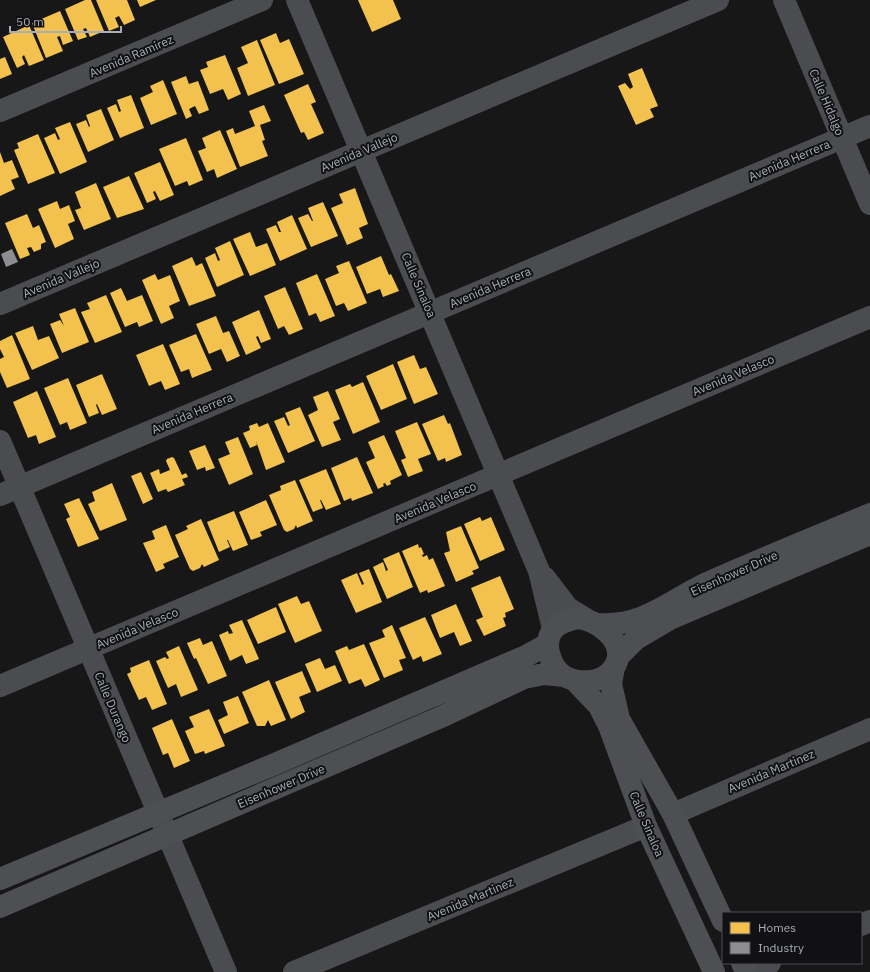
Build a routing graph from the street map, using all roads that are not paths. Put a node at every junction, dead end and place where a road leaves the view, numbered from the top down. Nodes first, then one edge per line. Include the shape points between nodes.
1 (262, 0) edge
2 (297, 0) edge
3 (718, 0) edge
4 (784, 0) edge
5 (0, 111) edge
6 (870, 126) edge
7 (842, 138) junction
8 (362, 151) junction
9 (870, 204) edge
10 (0, 304) edge
11 (430, 312) junction
12 (870, 317) edge
13 (0, 441) edge
14 (499, 474) junction
15 (10, 491) edge
16 (870, 514) edge
17 (870, 534) edge
18 (539, 571) junction
19 (592, 622) junction
20 (550, 637) junction
21 (88, 649) junction
22 (616, 661) junction
23 (570, 678) junction
24 (0, 686) edge
25 (870, 729) edge
26 (158, 814) junction
27 (673, 814) junction
28 (646, 826) junction
29 (168, 835) junction
30 (0, 879) edge
31 (0, 907) edge
32 (722, 919) edge
33 (768, 964) edge
34 (226, 972) edge
35 (294, 972) edge
36 (714, 972) edge
37 (749, 972) edge

1 - 5 street, Avenida Ramirez
2 - 8 street, Calle Sinaloa
3 - 8 street, Avenida Vallejo
4 - 7 street, Calle Hidalgo
6 - 7 street, Avenida Herrera
7 - 9 street, Calle Hidalgo
7 - 11 street, Avenida Herrera
8 - 10 street, Avenida Vallejo
8 - 11 street, Calle Sinaloa
11 - 14 street, Calle Sinaloa
11 - 15 street, Avenida Herrera
12 - 14 street, Avenida Velasco
13 - 15 street, Calle Durango
14 - 18 street, Calle Sinaloa
14 - 21 street, Avenida Velasco
15 - 21 street, Calle Durango
16 - 19 main road, Eisenhower Drive via 705,584 643,618 614,625
17 - 22 main road, Eisenhower Drive via 670,619 636,639
18 - 19 street, Calle Sinaloa via 568,608
18 - 20 street, Calle Sinaloa
19 - 20 main road via 568,620
19 - 22 main road via 610,634 615,642
20 - 23 main road via 553,662 557,670
20 - 26 main road, Eisenhower Drive via 528,655
21 - 24 street, Avenida Velasco
21 - 26 street, Calle Durango
22 - 23 main road via 605,676 595,680
22 - 27 main road, Calle Sinaloa via 611,684 619,719
23 - 28 main road, Calle Sinaloa via 600,706
23 - 29 main road, Eisenhower Drive via 544,674 524,678 441,717
25 - 27 street, Avenida Martinez
26 - 29 street, Calle Durango
26 - 30 main road, Eisenhower Drive
27 - 32 main road, Calle Sinaloa
28 - 35 street, Avenida Martinez
28 - 36 main road, Calle Sinaloa
29 - 31 main road, Eisenhower Drive
29 - 34 street, Calle Durango
33 - 37 street

